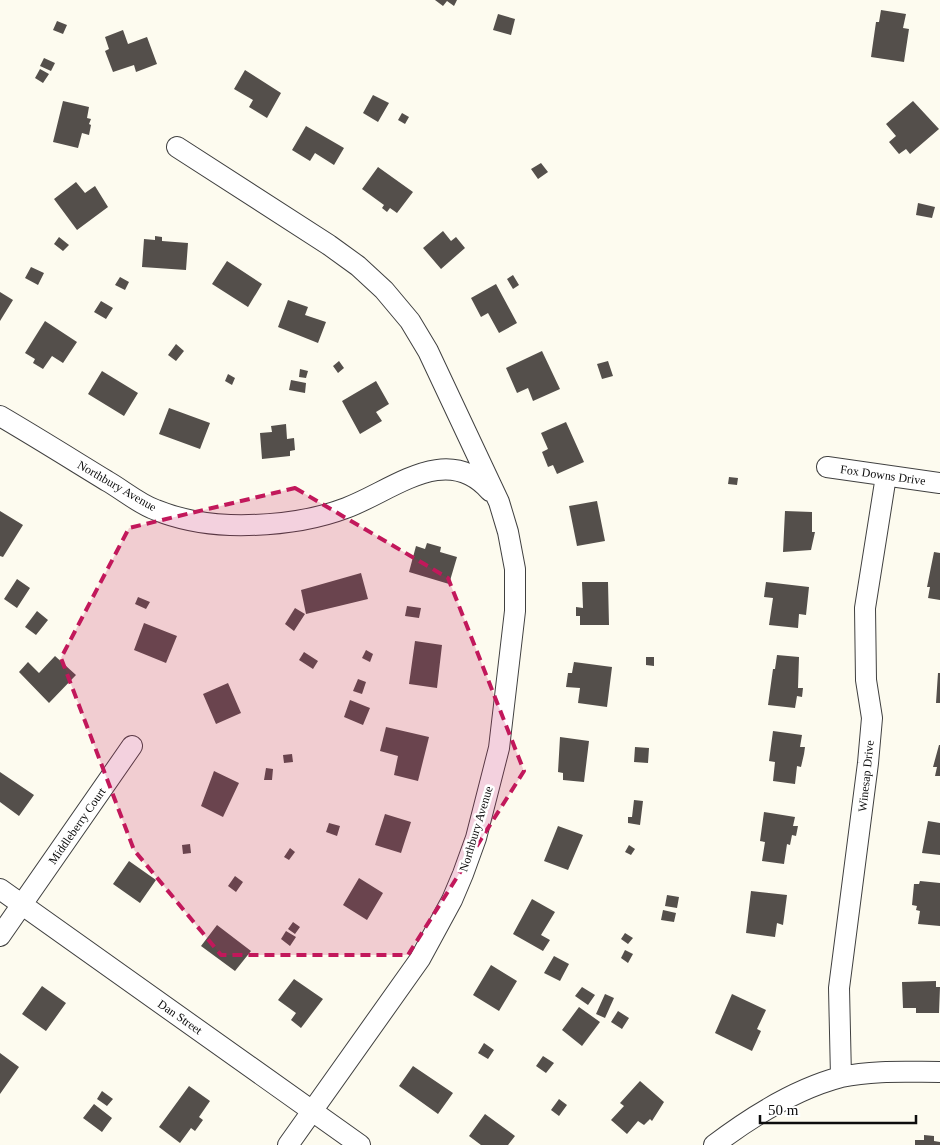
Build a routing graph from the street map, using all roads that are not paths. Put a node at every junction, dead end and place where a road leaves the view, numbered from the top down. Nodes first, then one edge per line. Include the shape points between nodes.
1 (177, 147) dead end
2 (0, 416) edge
3 (827, 467) dead end
4 (886, 476) junction
5 (940, 483) edge
6 (495, 496) junction
7 (132, 746) dead end
8 (0, 890) edge
9 (22, 905) junction
10 (0, 936) edge
11 (940, 1072) edge
12 (841, 1077) junction
13 (312, 1111) junction
14 (288, 1145) edge
15 (360, 1145) edge
16 (714, 1145) edge

1 - 6 street, Northbury Avenue via 329,245 384,290 410,321 428,351
2 - 6 street, Northbury Avenue via 155,510 188,519 228,525 308,520 346,508 431,470 450,469 468,473 484,483
3 - 4 street, Fox Downs Drive
4 - 5 street, Fox Downs Drive
4 - 12 street, Winesap Drive via 865,608 866,680 872,718 839,988
6 - 13 street, Northbury Avenue via 508,532 514,569 515,611 499,748 476,838 452,900 420,959
7 - 9 street, Middleberry Court
8 - 9 street, Dan Street
9 - 10 street, Middleberry Court
9 - 13 street, Dan Street
11 - 12 street via 881,1072
12 - 16 street via 771,1107
13 - 14 street, Northbury Avenue
13 - 15 street, Dan Street

